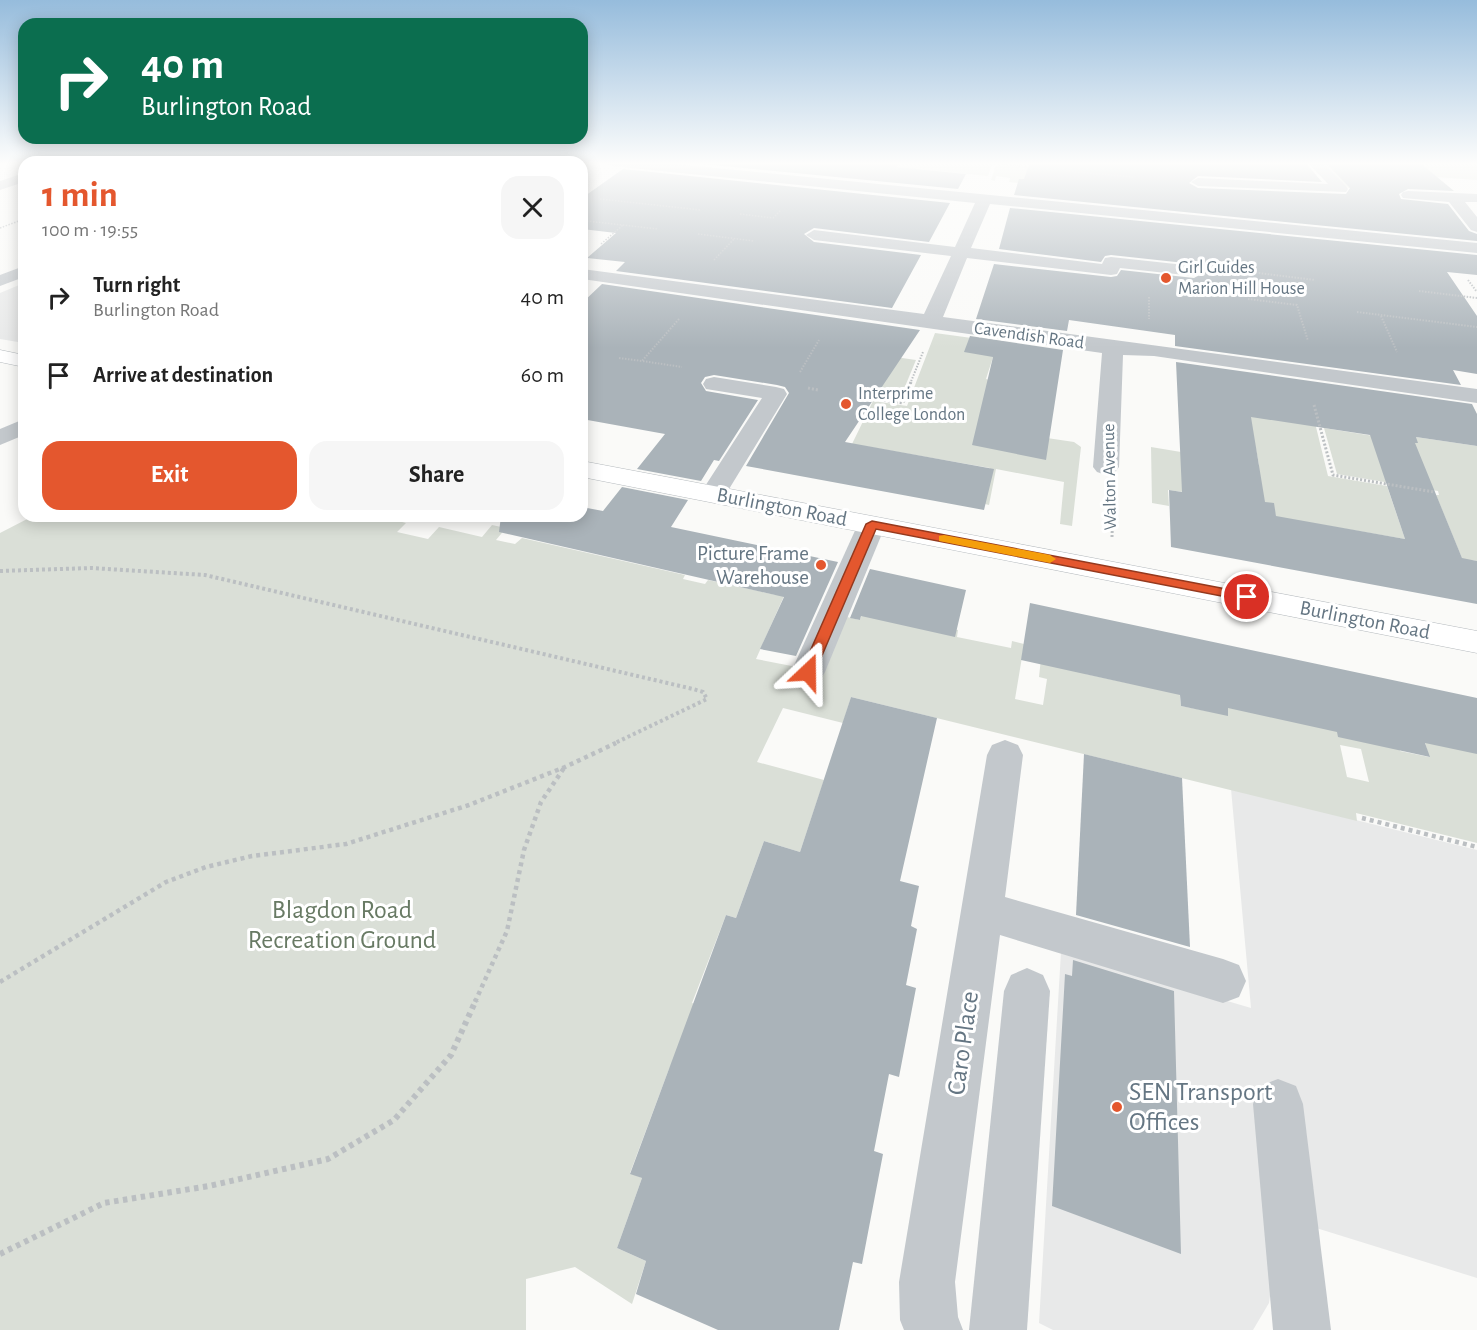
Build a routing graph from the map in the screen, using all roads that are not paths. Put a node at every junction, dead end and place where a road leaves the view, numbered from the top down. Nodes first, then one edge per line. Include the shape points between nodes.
1 (973, 224) edge
2 (1353, 224) edge
3 (814, 235) dead end
4 (1477, 248) edge
5 (961, 252) junction
6 (0, 263) edge
7 (18, 265) edge
8 (1194, 271) dead end
9 (18, 274) edge
10 (588, 275) edge
11 (0, 281) edge
12 (931, 321) junction
13 (1113, 348) junction
14 (0, 356) edge
15 (18, 360) edge
16 (714, 384) dead end
17 (1477, 396) edge
18 (18, 429) edge
19 (0, 438) edge
20 (1106, 467) road end
21 (588, 470) edge
22 (713, 494) junction
23 (872, 524) junction
24 (1477, 642) edge
25 (808, 672) dead end
26 (1005, 755) dead end
27 (982, 910) junction
28 (1223, 981) dead end
29 (1027, 992) dead end
30 (1278, 1104) dead end
31 (934, 1330) edge
32 (998, 1330) edge
33 (1302, 1330) edge

1 - 5 street
2 - 4 street
3 - 5 street
5 - 8 street via 1111,270 1111,262
5 - 12 street
6 - 7 street
9 - 11 street
10 - 12 street, Cavendish Road
12 - 13 street, Cavendish Road
13 - 17 street, Cavendish Road via 1154,350
13 - 20 street, Walton Avenue
14 - 15 main road
16 - 22 street via 776,394
18 - 19 street
21 - 22 main road, Burlington Road
22 - 23 main road, Burlington Road
23 - 24 main road, Burlington Road
23 - 25 street
26 - 27 street, Caro Place
27 - 28 street
27 - 31 street, Caro Place via 927,1282 929,1320
29 - 32 street
30 - 33 street

